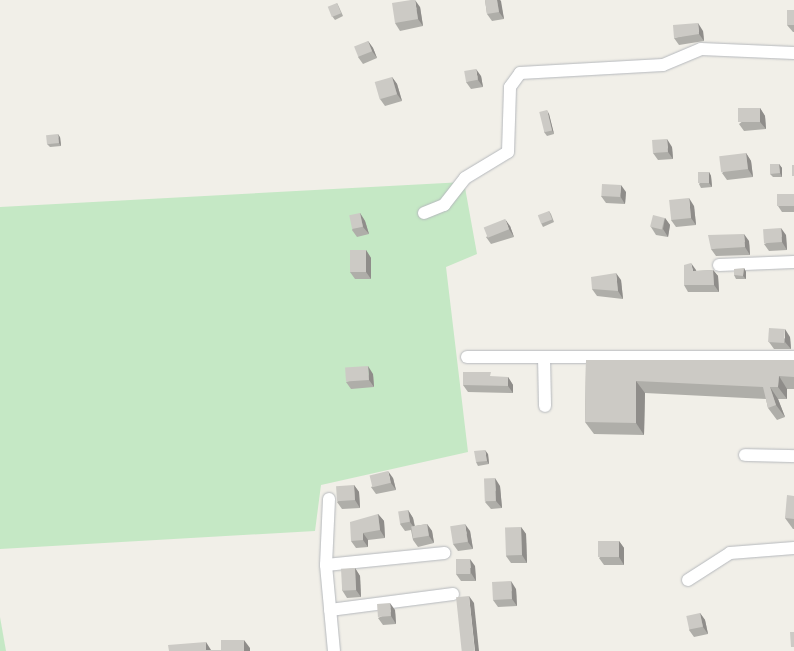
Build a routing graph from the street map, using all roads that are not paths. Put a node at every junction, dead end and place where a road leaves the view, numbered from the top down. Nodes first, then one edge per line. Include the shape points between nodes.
1 (794, 53) edge
2 (424, 214) dead end
3 (794, 262) edge
4 (719, 265) dead end
5 (467, 357) dead end
6 (544, 357) junction
7 (794, 357) edge
8 (545, 406) dead end
9 (745, 455) dead end
10 (794, 456) edge
11 (329, 499) dead end
12 (794, 548) edge
13 (444, 552) dead end
14 (326, 564) junction
15 (688, 580) dead end
16 (453, 594) dead end
17 (330, 610) junction
18 (334, 651) edge

1 - 2 street via 701,49 663,65 520,73 511,80 508,152 465,178 444,205
3 - 4 street
5 - 6 street
6 - 7 street
6 - 8 street
9 - 10 street
11 - 14 street
12 - 15 street via 730,553
13 - 14 street
14 - 17 street
16 - 17 street
17 - 18 street

